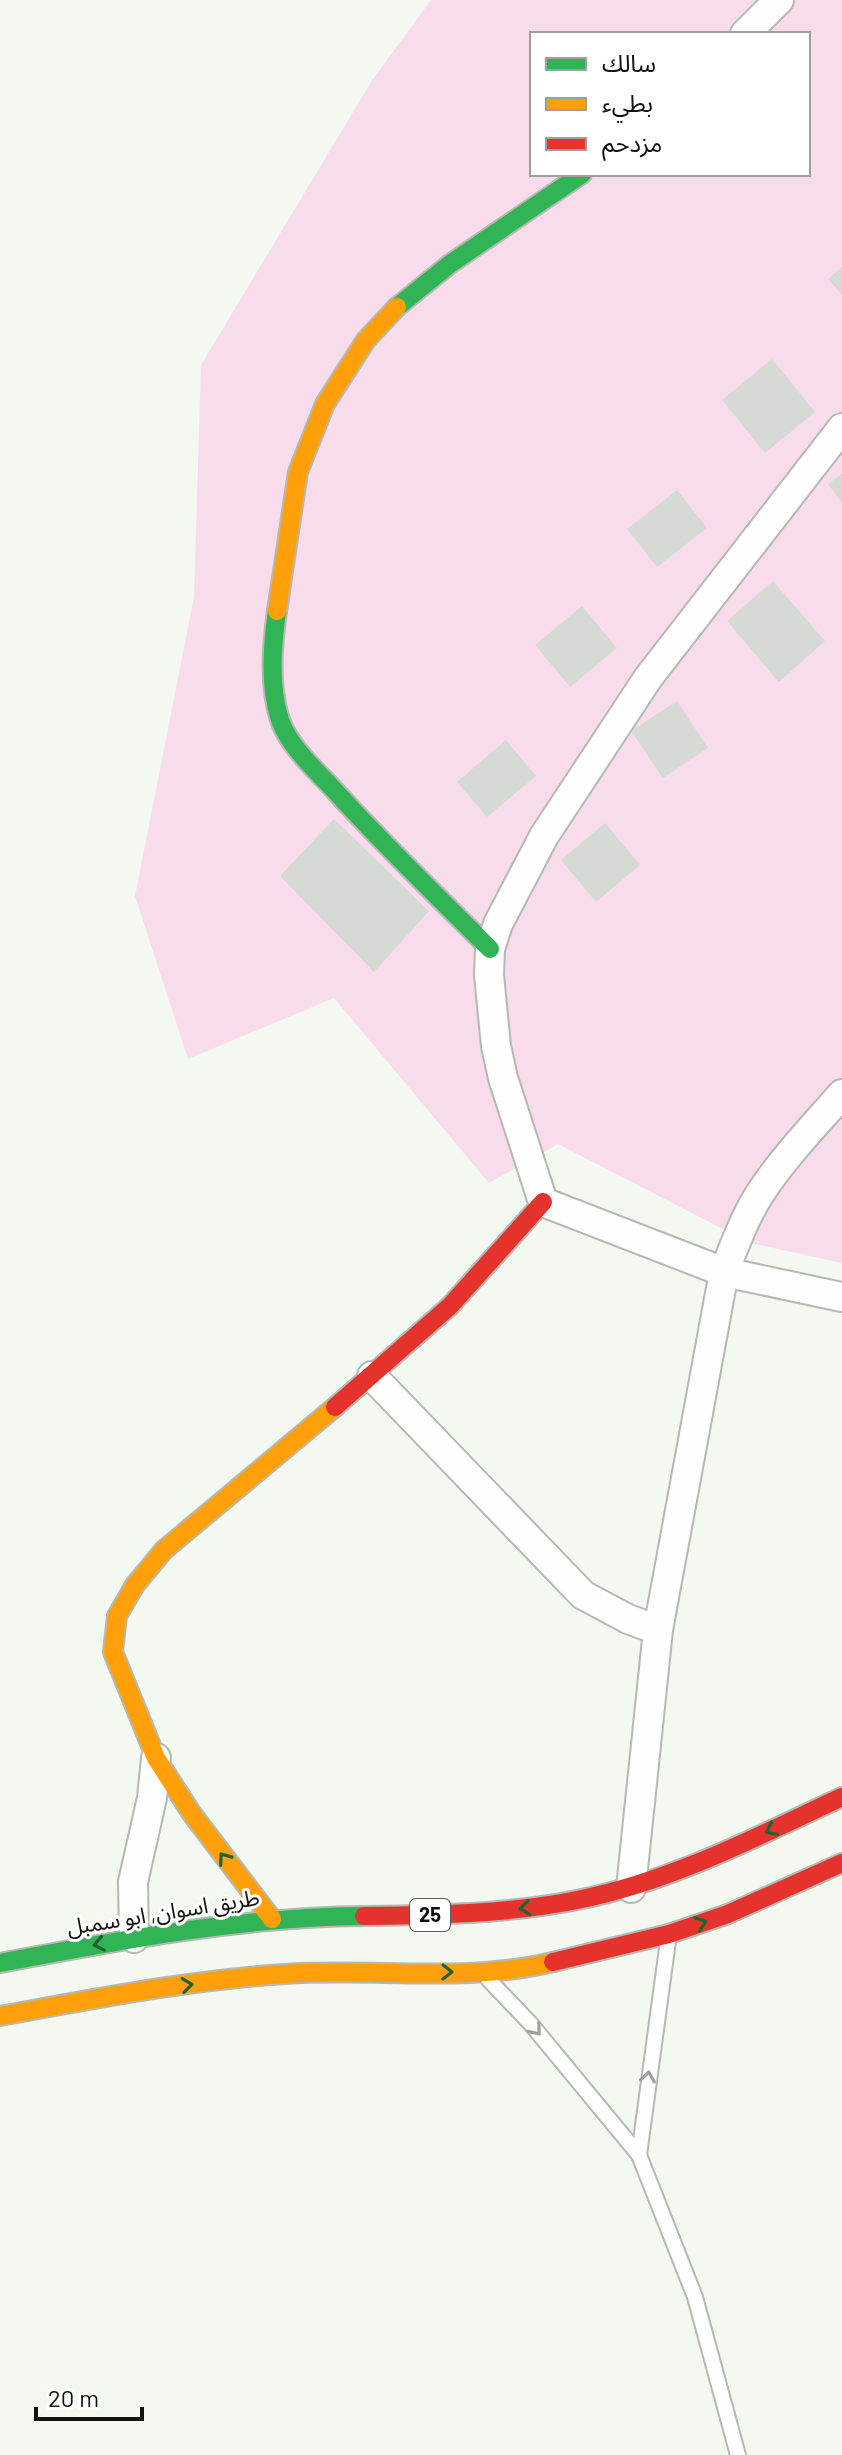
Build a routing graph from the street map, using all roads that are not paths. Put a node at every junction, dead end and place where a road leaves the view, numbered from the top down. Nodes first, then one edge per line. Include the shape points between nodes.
1 (779, 0) edge
2 (747, 32) edge
3 (579, 176) edge
4 (842, 428) edge
5 (490, 949) junction
6 (842, 1094) edge
7 (543, 1202) junction
8 (724, 1272) junction
9 (842, 1297) edge
10 (372, 1376) junction
11 (658, 1630) junction
12 (156, 1758) junction
13 (842, 1797) edge
14 (842, 1863) edge
15 (631, 1888) junction
16 (274, 1926) junction
17 (669, 1934) junction
18 (135, 1944) junction
19 (0, 1963) edge
20 (483, 1973) junction
21 (0, 2016) edge
22 (639, 2155) junction
23 (738, 2455) edge

1 - 2 street
3 - 5 main road via 450,264 403,301 366,340 325,404 298,472 272,645 274,694 296,749
4 - 5 street via 648,678 544,836
5 - 7 street via 496,1046
6 - 8 street via 760,1193
7 - 8 street
7 - 10 main road via 450,1306
8 - 9 street
8 - 11 street
10 - 11 street via 583,1595
10 - 12 main road via 164,1550 117,1616 113,1652
11 - 15 street
16 -> 12 main road
12 - 18 street via 133,1882
13 -> 15 main road, طريق اسوان, ابو سمبل / 25
17 -> 14 main road
15 -> 16 main road, طريق اسوان, ابو سمبل / 25 via 478,1913
16 - 18 main road, طريق اسوان, ابو سمبل / 25 via 203,1926
17 - 20 main road
22 -> 17 lane
18 -> 19 main road, طريق اسوان, ابو سمبل / 25
21 -> 20 main road via 143,1984 281,1967
20 -> 22 lane
22 - 23 lane via 695,2297

